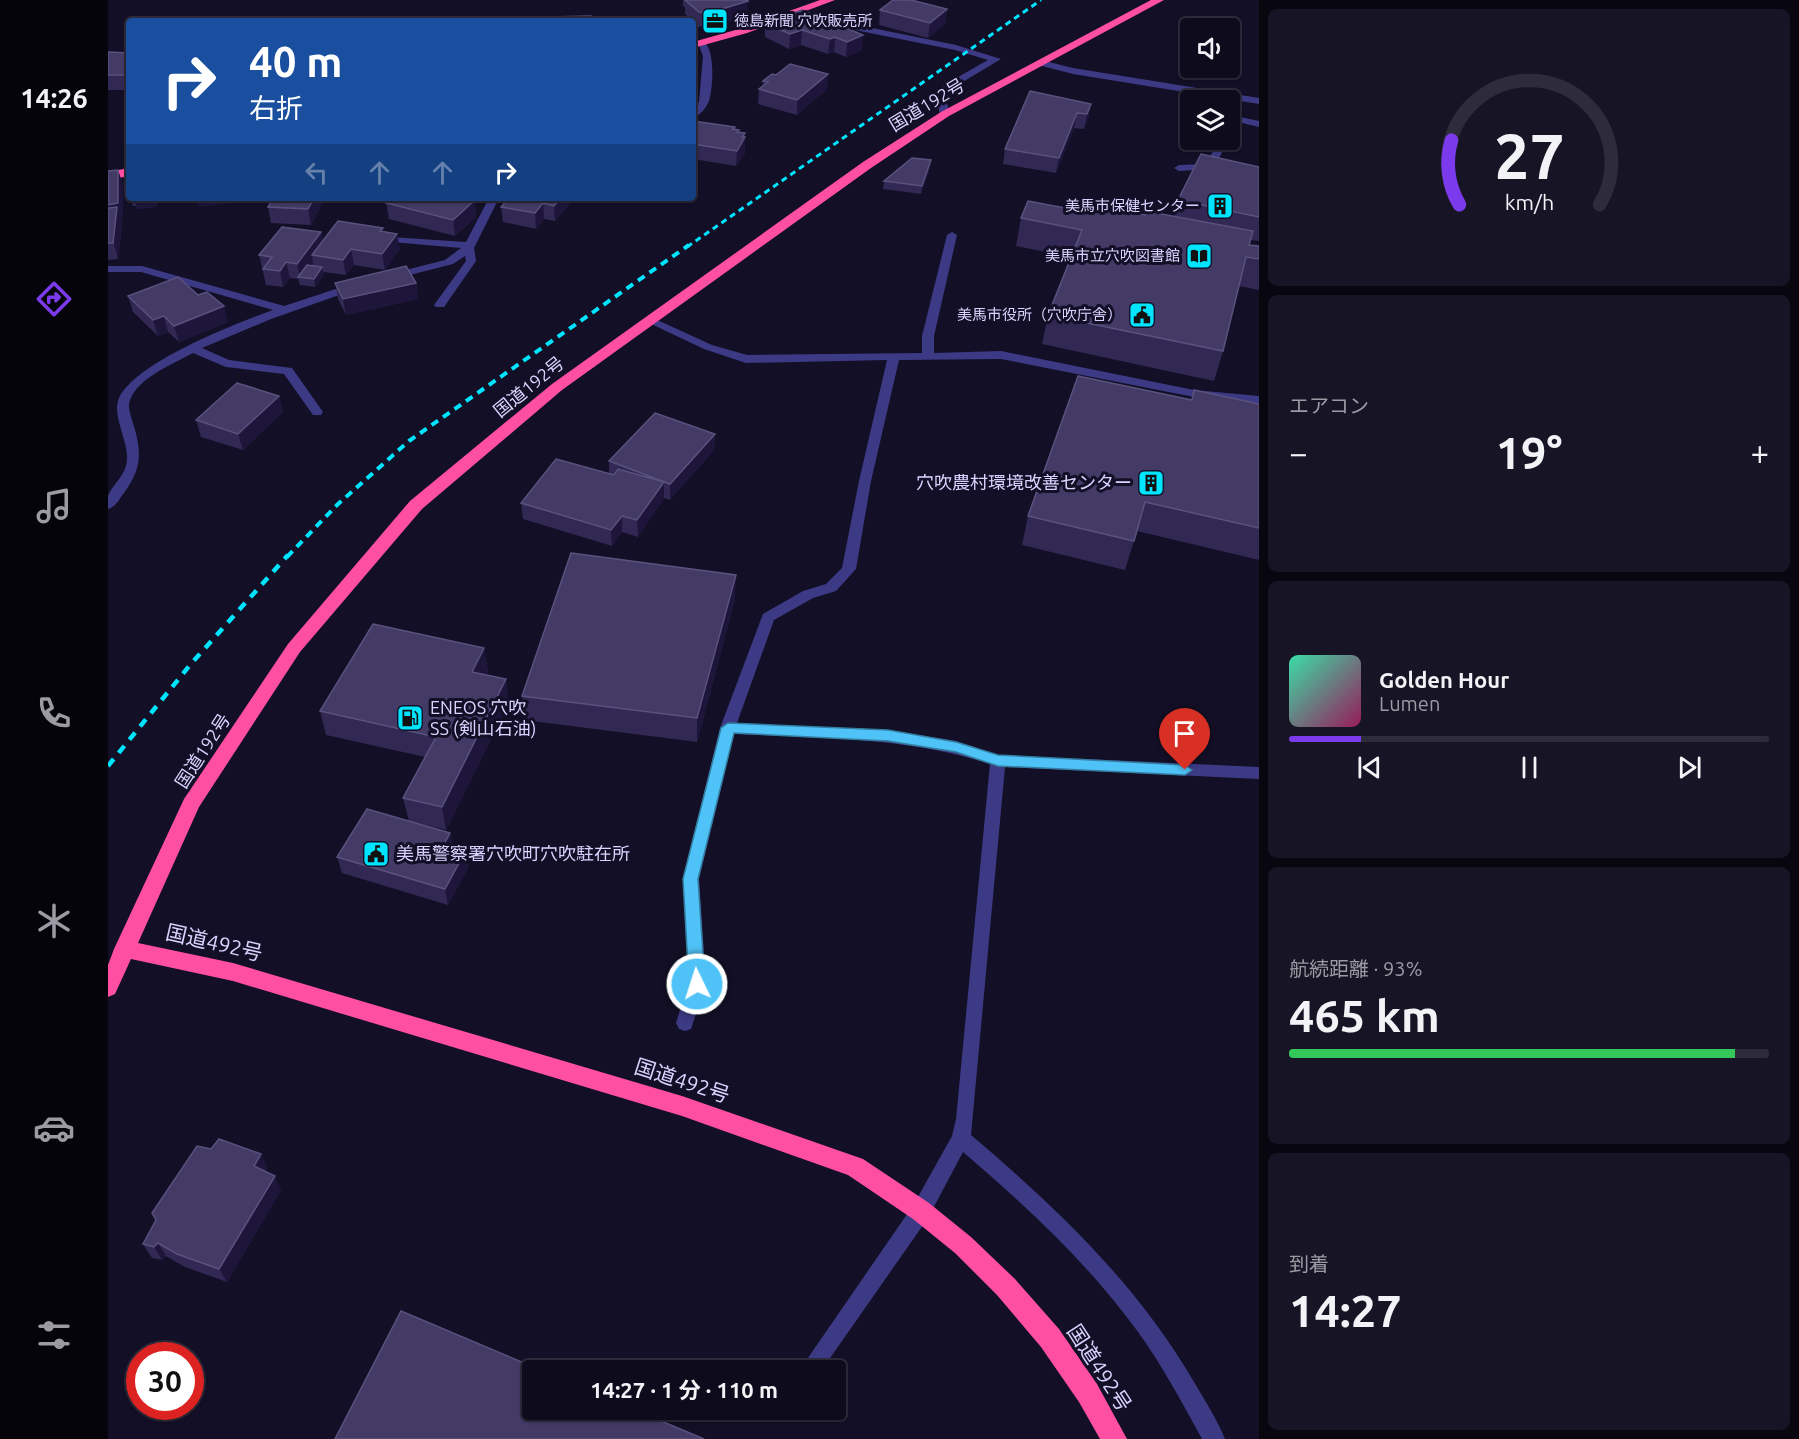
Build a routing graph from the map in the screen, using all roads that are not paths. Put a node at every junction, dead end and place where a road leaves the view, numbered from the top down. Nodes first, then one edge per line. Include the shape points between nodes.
1 (830, 0) edge
2 (1159, 0) edge
3 (792, 14) junction
4 (697, 44) edge
5 (1041, 63) junction
6 (1259, 101) edge
7 (696, 112) edge
8 (945, 114) junction
9 (1240, 119) edge
10 (1259, 124) edge
11 (1218, 150) edge
12 (1179, 168) dead end
13 (126, 173) edge
14 (108, 176) edge
15 (492, 201) edge
16 (952, 235) dead end
17 (364, 236) edge
18 (469, 247) junction
19 (108, 269) edge
20 (440, 305) dead end
21 (285, 310) junction
22 (651, 321) junction
23 (192, 348) junction
24 (928, 356) junction
25 (894, 357) junction
26 (1259, 400) edge
27 (318, 412) dead end
28 (108, 505) edge
29 (728, 728) junction
30 (998, 761) junction
31 (1259, 773) edge
32 (124, 949) junction
33 (108, 988) edge
34 (686, 1023) dead end
35 (961, 1138) junction
36 (921, 1211) junction
37 (817, 1360) edge
38 (1114, 1439) edge
39 (1214, 1439) edge

1 - 3 highway
2 - 5 highway, 国道192号
3 - 4 highway
3 - 8 street via 996,59 947,87 941,100
4 - 7 street via 708,56 704,102
5 - 6 street
5 - 8 highway, 国道192号
8 - 22 highway, 国道192号 via 867,165
9 - 10 street
11 - 12 street via 1209,167
13 - 14 highway
15 - 18 street
16 - 24 street via 928,336
17 - 18 street
18 - 20 street via 471,261
18 - 21 street via 448,262
19 - 21 street via 142,269
21 - 23 street
22 - 25 street via 746,359
22 - 32 highway, 国道192号 via 557,387 416,505 294,648 191,804
23 - 27 street via 226,363 288,371
23 - 28 street via 136,382 124,399 135,454 130,476
24 - 25 street
24 - 26 street via 1012,357 1189,393
25 - 29 street via 849,569 831,588 808,594 768,617
29 - 30 street via 888,736 956,747
29 - 34 street via 691,879 697,984
30 - 31 street
30 - 35 street
32 - 33 highway, 国道192号
32 - 36 highway, 国道492号 via 233,972 682,1106 855,1167
35 - 36 street
35 - 39 street via 1068,1233 1130,1305 1179,1376
36 - 37 street
36 - 38 highway, 国道492号 via 1006,1287 1050,1338

